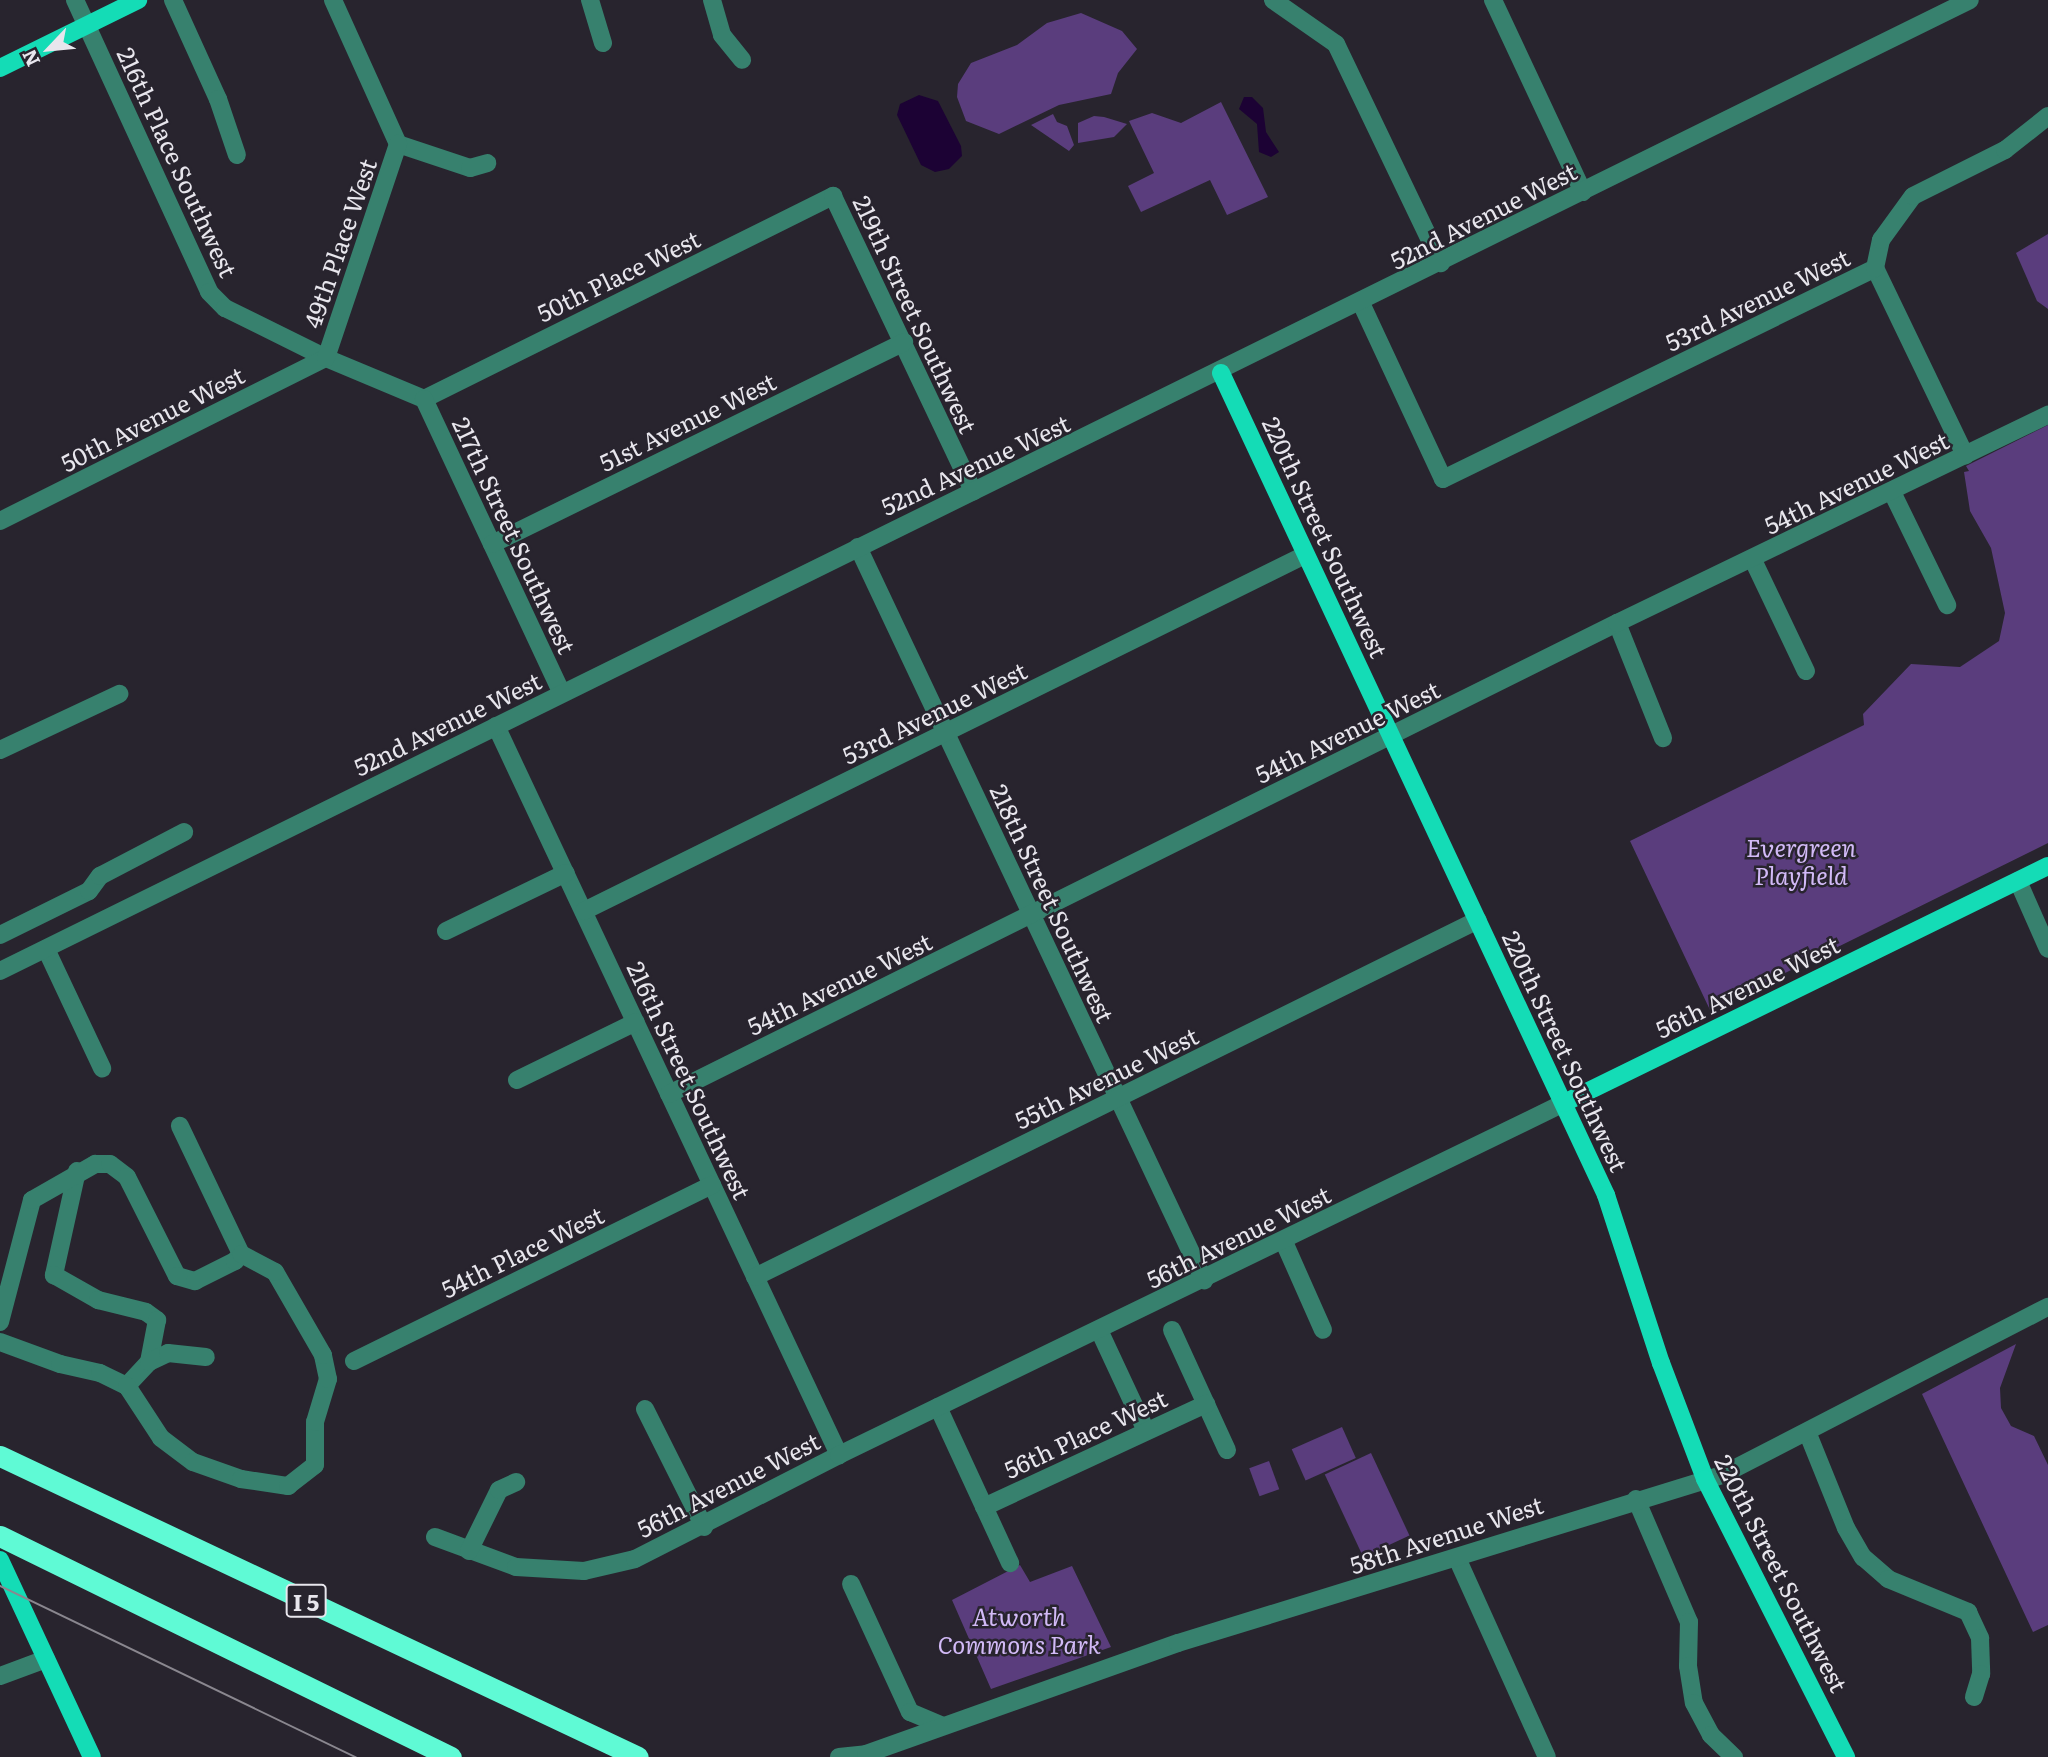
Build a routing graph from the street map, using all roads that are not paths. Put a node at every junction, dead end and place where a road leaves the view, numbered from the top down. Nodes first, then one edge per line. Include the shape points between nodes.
1 (75, 0) edge
2 (138, 0) edge
3 (173, 0) edge
4 (333, 0) edge
5 (590, 0) edge
6 (712, 0) edge
7 (1273, 0) edge
8 (1493, 0) edge
9 (1970, 0) edge
10 (1944, 6) edge
11 (88, 26) junction
12 (603, 43) dead end
13 (742, 60) dead end
14 (0, 68) edge
15 (2048, 116) edge
16 (398, 144) junction
17 (237, 155) dead end
18 (487, 163) dead end
19 (1583, 192) junction
20 (833, 196) joint
21 (1441, 263) junction
22 (1875, 268) junction
23 (1361, 303) junction
24 (904, 342) junction
25 (326, 358) junction
26 (1221, 373) junction
27 (424, 398) junction
28 (2048, 415) edge
29 (1965, 455) junction
30 (973, 491) junction
31 (1892, 492) junction
32 (0, 521) edge
33 (492, 544) junction
34 (858, 547) junction
35 (1305, 555) junction
36 (1754, 560) junction
37 (1947, 604) dead end
38 (1617, 623) junction
39 (1806, 671) dead end
40 (562, 693) junction
41 (119, 694) dead end
42 (496, 726) junction
43 (946, 733) junction
44 (1393, 736) junction
45 (1663, 738) dead end
46 (0, 750) edge
47 (184, 832) dead end
48 (2048, 866) edge
49 (566, 873) junction
50 (2018, 881) junction
51 (584, 911) junction
52 (1032, 916) junction
53 (1478, 920) junction
54 (446, 931) dead end
55 (0, 935) edge
56 (46, 949) junction
57 (2048, 949) edge
58 (0, 971) edge
59 (636, 1022) junction
60 (102, 1068) dead end
61 (517, 1080) dead end
62 (670, 1094) junction
63 (1118, 1100) junction
64 (1564, 1103) junction
65 (180, 1126) dead end
66 (77, 1171) junction
67 (712, 1185) junction
68 (1284, 1242) junction
69 (241, 1254) junction
70 (755, 1277) junction
71 (1204, 1280) junction
72 (2048, 1307) edge
73 (0, 1322) edge
74 (1099, 1330) junction
75 (1172, 1330) dead end
76 (1322, 1330) dead end
77 (0, 1342) edge
78 (206, 1357) dead end
79 (354, 1361) dead end
80 (149, 1362) junction
81 (127, 1386) junction
82 (1206, 1404) junction
83 (938, 1407) junction
84 (645, 1409) dead end
85 (1146, 1431) junction
86 (1808, 1434) junction
87 (1227, 1450) dead end
88 (839, 1455) junction
89 (7, 1459) edge
90 (1705, 1479) junction
91 (516, 1482) dead end
92 (1636, 1499) junction
93 (984, 1507) junction
94 (704, 1527) junction
95 (0, 1536) edge
96 (435, 1537) dead end
97 (469, 1551) junction
98 (1457, 1558) junction
99 (0, 1560) edge
100 (1010, 1563) dead end
101 (851, 1584) dead end
102 (46, 1659) junction
103 (0, 1676) edge
104 (1974, 1697) dead end
105 (941, 1725) junction
106 (599, 1739) junction
107 (838, 1756) edge
108 (92, 1757) edge
109 (451, 1757) edge
110 (638, 1757) edge
111 (651, 1757) edge
112 (1547, 1757) edge
113 (1734, 1757) edge
114 (1846, 1757) edge

1 - 11 street
2 - 11 main road
3 - 17 street via 218,99
4 - 16 street
5 - 12 street
6 - 13 street via 722,35
7 - 21 street via 1336,44
8 - 19 street
9 - 10 street, 52nd Avenue West
10 - 19 street, 52nd Avenue West
11 - 14 main road
11 - 25 street, 216th Place Southwest via 209,292 225,308
15 - 22 street, 53rd Avenue West via 2005,150 1913,196 1881,240
16 - 18 street via 470,168
16 - 25 street, 49th Place West
19 - 21 street, 52nd Avenue West
20 - 24 street, 219th Street Southwest
20 - 27 street, 50th Place West
21 - 23 street, 52nd Avenue West
22 - 23 street, 53rd Avenue West via 1443,479
22 - 29 street
23 - 26 street, 52nd Avenue West
24 - 30 street, 219th Street Southwest
24 - 33 street, 51st Avenue West
25 - 27 street, 216th Place Southwest
25 - 32 street, 50th Avenue West
26 - 30 street, 52nd Avenue West
26 - 35 main road, 220th Street Southwest
27 - 33 street, 217th Street Southwest
28 - 29 street, 54th Avenue West
29 - 31 street, 54th Avenue West
30 - 34 street, 52nd Avenue West
31 - 36 street, 54th Avenue West
31 - 37 street
33 - 40 street, 217th Street Southwest
34 - 40 street, 52nd Avenue West
34 - 43 street, 218th Street Southwest
35 - 43 street, 53rd Avenue West
35 - 44 main road, 220th Street Southwest
36 - 38 street, 54th Avenue West
36 - 39 street
38 - 44 street, 54th Avenue West
38 - 45 street
40 - 42 street, 52nd Avenue West
41 - 46 street
42 - 49 street, 216th Street Southwest
42 - 56 street, 52nd Avenue West
43 - 51 street, 53rd Avenue West
43 - 52 street, 218th Street Southwest
44 - 52 street, 54th Avenue West
44 - 53 main road, 220th Street Southwest
47 - 55 street via 100,876 89,891
48 - 50 main road, 56th Avenue West
49 - 51 street, 216th Street Southwest
49 - 54 street
50 - 57 street
50 - 64 main road, 56th Avenue West
51 - 59 street, 216th Street Southwest
52 - 62 street, 54th Avenue West
52 - 63 street, 218th Street Southwest
53 - 63 street, 55th Avenue West
53 - 64 main road, 220th Street Southwest
56 - 58 street, 52nd Avenue West
56 - 60 street
59 - 61 street
59 - 62 street, 216th Street Southwest
62 - 67 street, 216th Street Southwest
63 - 70 street, 55th Avenue West
63 - 71 street, 218th Street Southwest
64 - 68 street, 56th Avenue West
64 - 90 main road, 220th Street Southwest via 1627,1248 1661,1363
65 - 69 street
66 - 69 street via 110,1164 127,1177 177,1276 195,1281
66 - 73 street via 32,1200
66 - 80 street via 54,1275 99,1300 146,1312 157,1320
67 - 70 street, 216th Street Southwest
67 - 79 street, 54th Place West
68 - 71 street, 56th Avenue West
68 - 76 street
69 - 81 street via 275,1272 323,1355 328,1379 315,1422 315,1465 288,1486 241,1479 193,1462 160,1437
70 - 88 street, 216th Street Southwest
71 - 74 street, 56th Avenue West
72 - 86 street, 58th Avenue West
74 - 83 street, 56th Avenue West
74 - 85 street
75 - 82 street
77 - 81 street
78 - 80 street via 169,1353
80 - 81 street
82 - 85 street, 56th Place West
82 - 87 street
83 - 88 street, 56th Avenue West
83 - 93 street
84 - 94 street
85 - 93 street, 56th Place West
86 - 90 street, 58th Avenue West
86 - 104 street via 1846,1528 1863,1557 1888,1579 1968,1612 1980,1637 1981,1674
88 - 94 street, 56th Avenue West
89 - 106 highway, I 5
90 - 92 street, 58th Avenue West
90 - 114 main road, 220th Street Southwest
91 - 97 street via 499,1490
92 - 98 street, 58th Avenue West
92 - 113 street via 1689,1622 1688,1666 1694,1703 1711,1735
93 - 100 street
94 - 97 street, 56th Avenue West via 635,1559 584,1571 516,1567
95 - 109 highway
96 - 97 street, 56th Avenue West
98 - 105 street, 58th Avenue West via 1178,1643
98 - 112 street
99 - 102 main road
101 - 105 street via 910,1712
102 - 103 street
102 - 108 main road
105 - 107 street, 58th Avenue West via 866,1754
106 - 110 highway, I 5
106 - 111 highway

